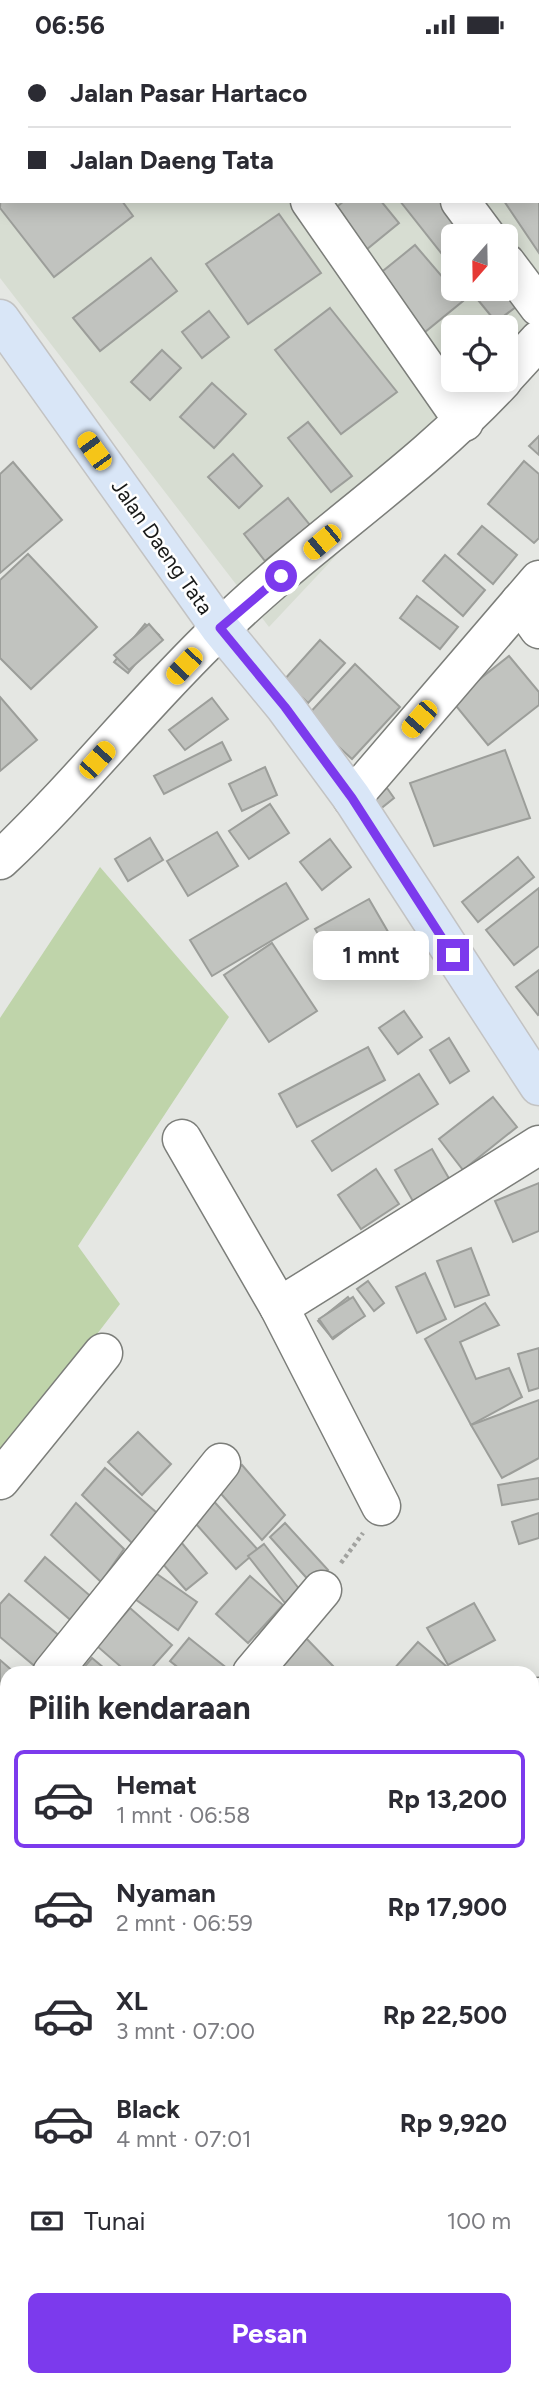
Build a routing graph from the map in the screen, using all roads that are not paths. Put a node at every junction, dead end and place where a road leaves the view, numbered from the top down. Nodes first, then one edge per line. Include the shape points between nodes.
1 (311, 203) edge
2 (461, 203) edge
3 (477, 224) edge
4 (518, 279) edge
5 (539, 307) edge
6 (0, 319) edge
7 (539, 340) edge
8 (518, 363) edge
9 (491, 392) edge
10 (464, 422) junction
11 (533, 604) edge
12 (220, 628) junction
13 (352, 798) junction
14 (0, 860) edge
15 (539, 1086) edge
16 (182, 1139) dead end
17 (539, 1145) edge
18 (279, 1307) junction
19 (103, 1353) dead end
20 (220, 1463) dead end
21 (0, 1480) edge
22 (382, 1506) road end
23 (322, 1590) road end
24 (58, 1666) edge
25 (258, 1666) edge

1 - 10 street
2 - 3 street
4 - 5 street
6 - 12 main road, Jalan Daeng Tata
7 - 8 street
9 - 10 street
10 - 12 street
11 - 13 street
12 - 13 main road, Jalan Daeng Tata
12 - 14 street via 48,815
13 - 15 main road, Jalan Daeng Tata
16 - 18 street
17 - 18 street
18 - 22 street
19 - 21 street
20 - 24 street
23 - 25 street

